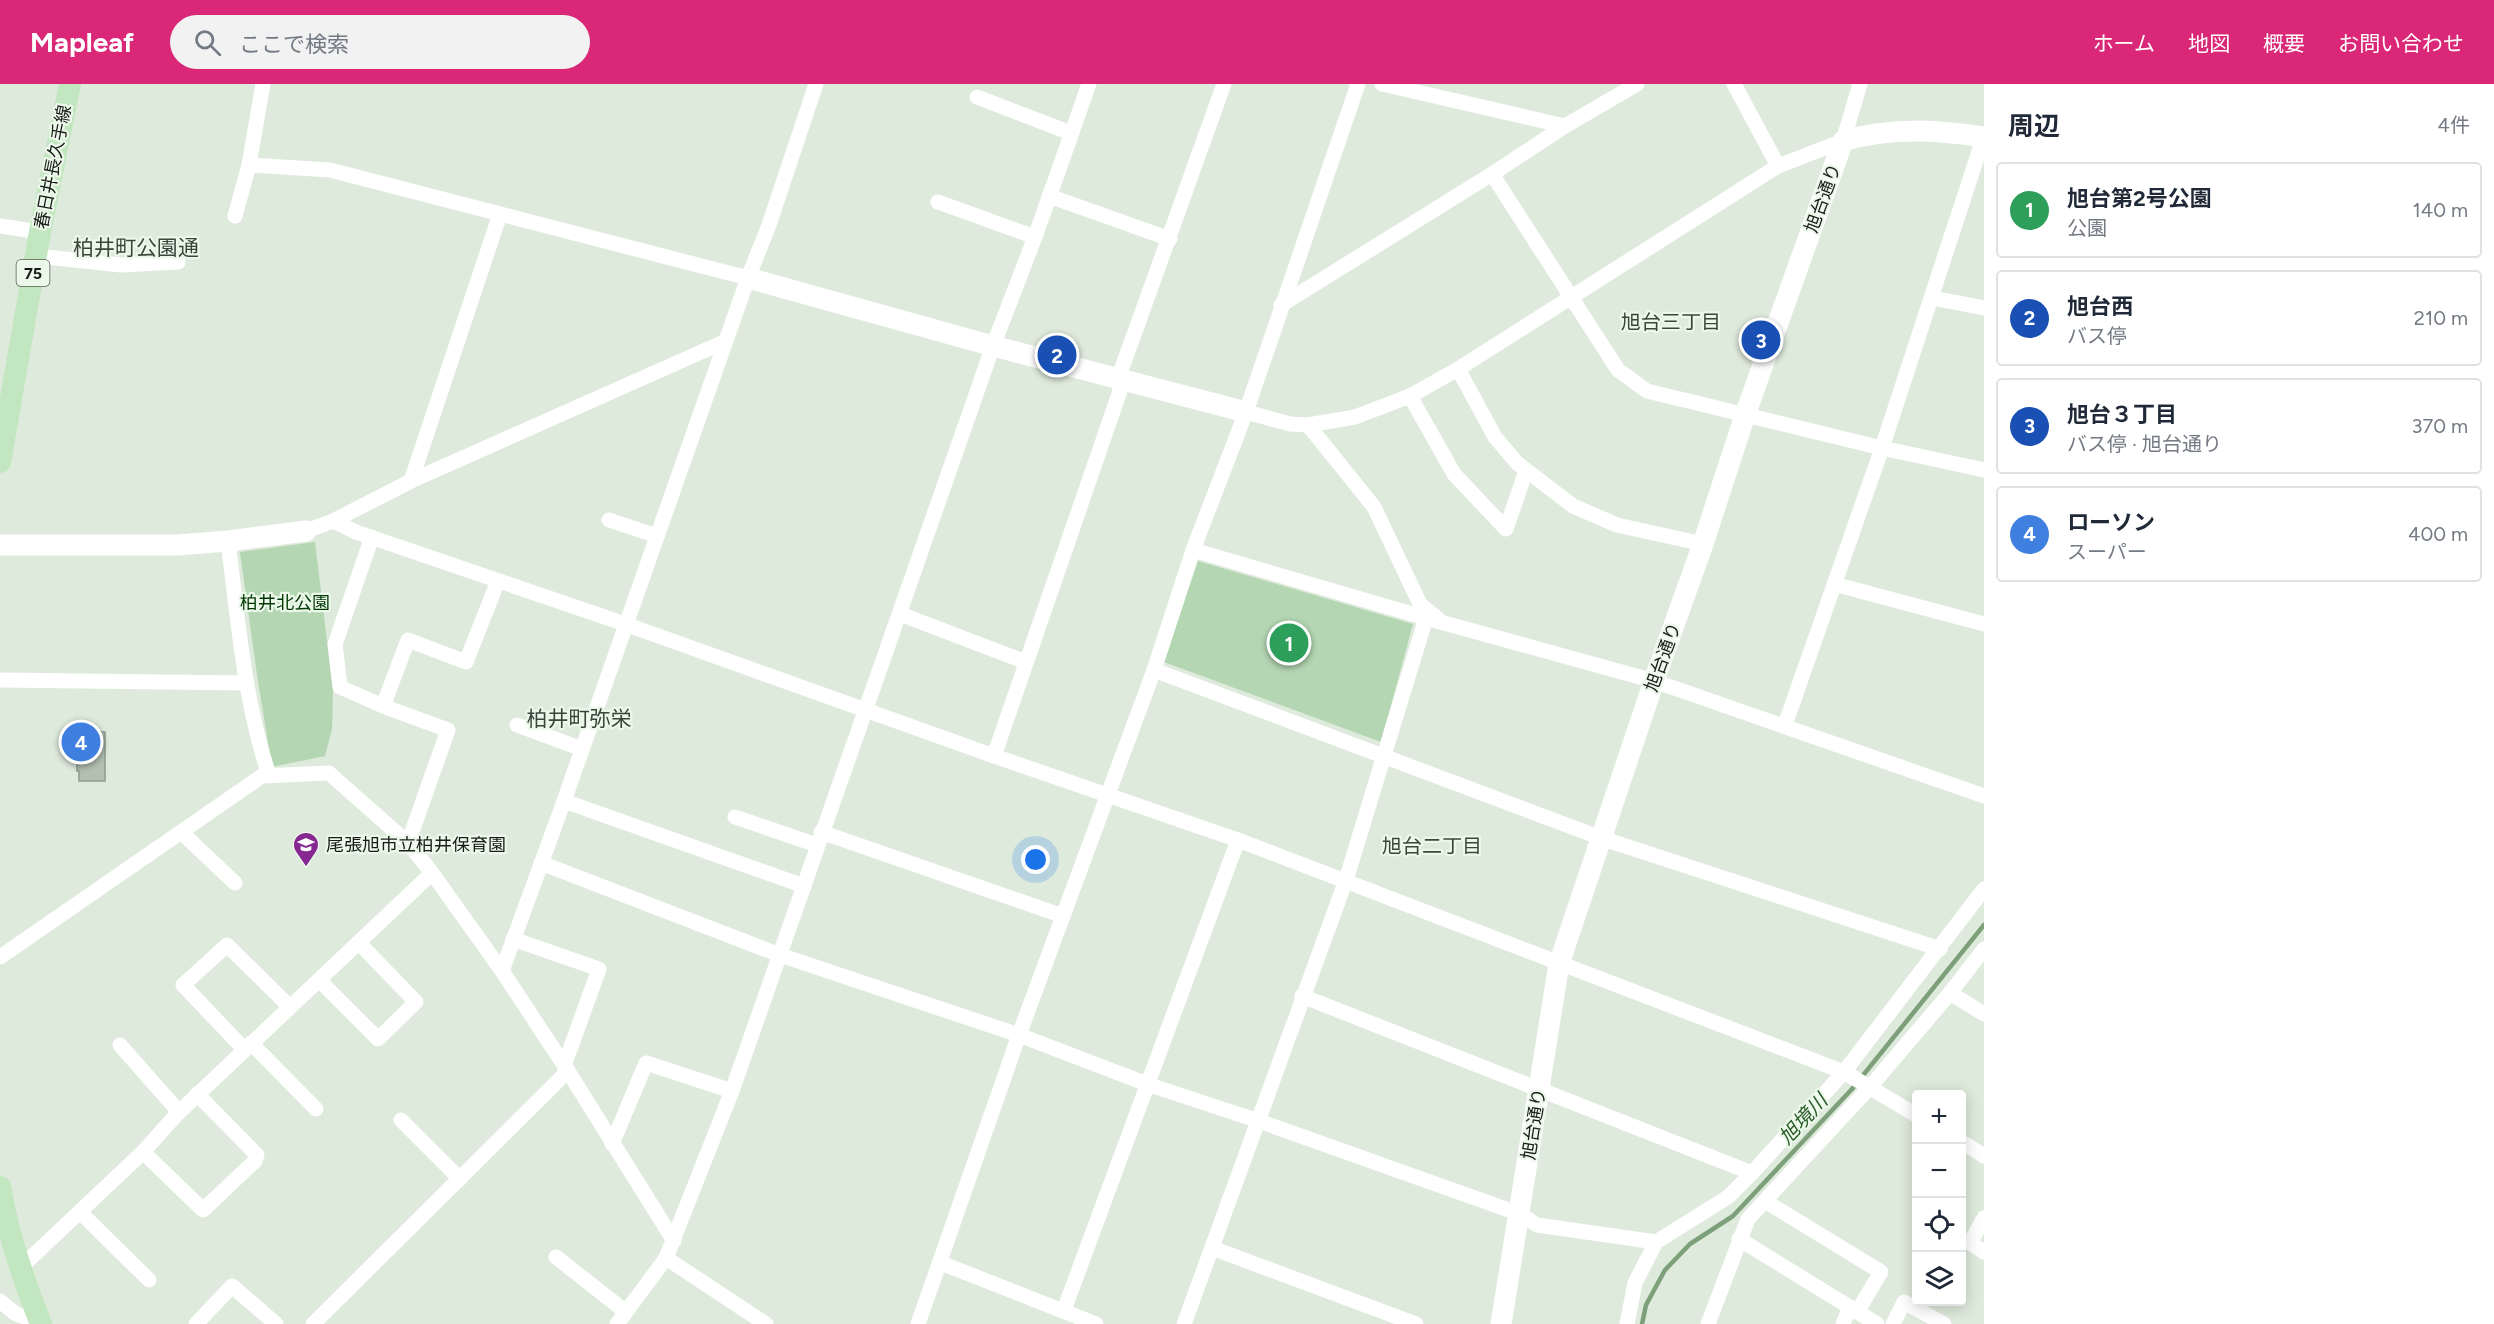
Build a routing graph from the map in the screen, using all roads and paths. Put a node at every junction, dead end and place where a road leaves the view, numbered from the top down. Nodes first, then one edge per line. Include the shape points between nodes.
1 (70, 84) edge
2 (263, 84) edge
3 (816, 84) edge
4 (1089, 84) edge
5 (1224, 84) edge
6 (1358, 84) edge
7 (1382, 84) edge
8 (1637, 84) edge
9 (1734, 84) edge
10 (1860, 84) edge
11 (977, 97) dead end
12 (1565, 126) junction
13 (1071, 133) junction
14 (1984, 137) edge
15 (1843, 141) junction
16 (249, 165) junction
17 (1778, 166) junction
18 (1492, 174) junction
19 (1049, 196) junction
20 (938, 202) dead end
21 (500, 214) junction
22 (235, 216) dead end
23 (0, 226) edge
24 (40, 232) junction
25 (1035, 237) junction
26 (1170, 239) junction
27 (36, 256) junction
28 (178, 262) dead end
29 (748, 278) junction
30 (1570, 298) junction
31 (1932, 298) junction
32 (1281, 304) junction
33 (1984, 308) edge
34 (726, 341) junction
35 (993, 346) junction
36 (1458, 369) junction
37 (1118, 379) junction
38 (1410, 396) junction
39 (1246, 412) junction
40 (1745, 415) junction
41 (1308, 425) junction
42 (1882, 448) junction
43 (0, 462) edge
44 (1984, 470) edge
45 (1526, 471) junction
46 (411, 481) junction
47 (609, 520) dead end
48 (333, 521) junction
49 (306, 531) joint
50 (657, 536) junction
51 (372, 537) junction
52 (228, 541) junction
53 (1703, 544) junction
54 (0, 545) edge
55 (1193, 550) junction
56 (498, 581) junction
57 (1834, 584) junction
58 (900, 614) junction
59 (1433, 619) junction
60 (626, 624) junction
61 (1984, 624) edge
62 (1026, 662) junction
63 (1154, 670) junction
64 (0, 681) edge
65 (1654, 681) junction
66 (247, 683) junction
67 (383, 706) junction
68 (867, 710) junction
69 (517, 725) dead end
70 (1785, 725) junction
71 (582, 749) junction
72 (994, 756) junction
73 (1386, 756) junction
74 (269, 775) junction
75 (1108, 795) junction
76 (1984, 796) edge
77 (564, 801) junction
78 (735, 817) dead end
79 (181, 832) junction
80 (1601, 838) junction
81 (819, 839) junction
82 (1238, 840) junction
83 (408, 843) junction
84 (541, 863) junction
85 (432, 873) junction
86 (1346, 880) junction
87 (235, 883) dead end
88 (804, 886) junction
89 (1984, 889) edge
90 (1063, 916) junction
91 (513, 939) junction
92 (359, 943) junction
93 (1940, 949) junction
94 (1984, 949) edge
95 (780, 955) junction
96 (0, 957) edge
97 (1559, 964) junction
98 (502, 971) junction
99 (319, 980) junction
100 (1950, 993) junction
101 (1302, 996) junction
102 (290, 1007) junction
103 (1984, 1014) edge
104 (1019, 1035) junction
105 (120, 1045) dead end
106 (247, 1046) junction
107 (566, 1068) junction
108 (1847, 1073) junction
109 (1147, 1084) junction
110 (1868, 1086) junction
111 (1540, 1089) junction
112 (732, 1091) junction
113 (197, 1094) junction
114 (316, 1109) dead end
115 (179, 1112) junction
116 (1912, 1112) edge
117 (401, 1120) dead end
118 (1259, 1121) junction
119 (612, 1144) junction
120 (1965, 1144) edge
121 (143, 1152) junction
122 (1984, 1156) edge
123 (1752, 1173) junction
124 (460, 1179) junction
125 (0, 1187) edge
126 (1765, 1201) junction
127 (80, 1212) junction
128 (1520, 1214) junction
129 (1984, 1218) edge
130 (1739, 1239) junction
131 (674, 1241) junction
132 (1656, 1242) junction
133 (1212, 1248) junction
134 (1984, 1252) edge
135 (556, 1257) dead end
136 (666, 1258) junction
137 (941, 1263) junction
138 (19, 1269) junction
139 (149, 1280) dead end
140 (0, 1301) edge
141 (1853, 1309) junction
142 (1064, 1310) junction
143 (622, 1318) edge
144 (40, 1323) edge
145 (196, 1324) edge
146 (276, 1324) edge
147 (313, 1324) edge
148 (766, 1324) edge
149 (918, 1324) edge
150 (1096, 1324) edge
151 (1184, 1324) edge
152 (1416, 1324) edge
153 (1501, 1324) edge
154 (1627, 1324) edge
155 (1708, 1324) edge
156 (1843, 1324) edge
157 (1877, 1324) edge
158 (1893, 1324) edge
159 (1944, 1324) edge

1 - 24 main road, 春日井長久手線 / 75
2 - 16 street
3 - 29 street
4 - 13 street
5 - 26 street
6 - 32 street
7 - 12 street
8 - 12 street
9 - 17 street
10 - 15 street
11 - 13 street
12 - 18 street
13 - 19 street
14 - 15 street, 旭台通り via 1931,130 1863,135
14 - 31 street
15 - 17 street
15 - 40 street, 旭台通り
16 - 21 street via 330,171
16 - 22 street
17 - 30 street
18 - 30 street
18 - 32 street
19 - 25 street
19 - 26 street
20 - 25 street
21 - 29 street
21 - 46 street
23 - 24 street
24 - 27 main road, 春日井長久手線 / 75
25 - 35 street
26 - 37 street
27 - 28 street via 121,265
27 - 43 main road, 春日井長久手線 / 75
29 - 34 street
29 - 35 street
30 - 36 street
30 - 40 street via 1618,370 1647,391
31 - 33 street
31 - 42 street
32 - 39 street
34 - 46 street
34 - 50 street
35 - 37 street
35 - 58 street
36 - 38 street
36 - 45 street via 1496,437
37 - 39 street
37 - 62 street via 1120,391
38 - 41 street via 1355,417
38 - 45 street via 1454,474 1506,530
39 - 41 street
39 - 55 street
40 - 42 street
40 - 53 street, 旭台通り
41 - 59 street via 1374,507 1420,604
42 - 44 street
42 - 57 street
45 - 53 street via 1573,506 1617,525
46 - 48 street
47 - 50 street
48 - 49 street
48 - 51 street
49 - 52 street
50 - 60 street
51 - 56 street
51 - 67 street via 335,645 340,687
52 - 54 street
52 - 66 street
53 - 65 street, 旭台通り
55 - 59 street
55 - 63 street
56 - 60 street
56 - 67 street via 466,662 408,640
57 - 61 street
57 - 70 street
58 - 62 street
58 - 68 street
59 - 65 street
59 - 73 street
60 - 68 street
60 - 71 street
62 - 72 street
63 - 73 street
63 - 75 street
64 - 66 street
65 - 70 street
65 - 80 street, 旭台通り
66 - 74 street
67 - 83 street via 448,730
68 - 72 street
68 - 81 street
69 - 71 street
70 - 76 street
71 - 77 street
72 - 75 street
73 - 80 street
73 - 86 street
74 - 79 street
74 - 83 street via 329,773
75 - 82 street
75 - 90 street
77 - 84 street
77 - 88 street
78 - 81 street
79 - 87 street
79 - 96 street
80 - 93 street
80 - 97 street, 旭台通り
81 - 88 street
81 - 90 street
82 - 86 street
82 - 109 street
83 - 85 street
84 - 91 street
84 - 95 street
85 - 92 street
85 - 98 street
86 - 97 street
86 - 101 street
88 - 95 street
89 - 93 street
90 - 104 street
91 - 98 street
91 - 107 street via 599,969
92 - 99 street
92 - 99 street via 416,1002 378,1039
93 - 108 street
94 - 100 street
95 - 104 street
95 - 112 street
97 - 108 street
97 - 111 street, 旭台通り
98 - 107 street
99 - 102 street
100 - 103 street
100 - 110 street
101 - 111 street
101 - 118 street
102 - 106 street
102 - 106 street via 227,945 183,985
104 - 109 street
104 - 137 street
105 - 115 street
106 - 113 street
106 - 114 street
107 - 119 street
107 - 124 street
108 - 110 street
108 - 123 street
109 - 118 street
109 - 142 street
110 - 116 street
110 - 126 street
111 - 123 street
111 - 128 street, 旭台通り
112 - 119 street via 646,1063
112 - 131 street
113 - 115 street
113 - 121 street via 257,1155 255,1161 203,1210
115 - 121 street
117 - 124 street
118 - 128 street
118 - 133 street
119 - 131 street
120 - 122 street
121 - 127 street
123 - 132 street via 1728,1197
124 - 147 street
125 - 138 main road
126 - 130 street via 1748,1219
126 - 141 street via 1881,1272
127 - 138 street
127 - 139 street
128 - 132 street via 1537,1225
128 - 153 street, 旭台通り
129 - 134 street via 1970,1243
130 - 141 street
130 - 155 street
131 - 136 street
132 - 154 street via 1635,1283
133 - 151 street
133 - 152 street
135 - 143 street
136 - 143 street
136 - 148 street
137 - 142 street
137 - 149 street
138 - 144 main road
140 - 144 street via 16,1314
141 - 156 street
141 - 157 street
142 - 150 street
145 - 146 street via 232,1286
158 - 159 street via 1904,1302

